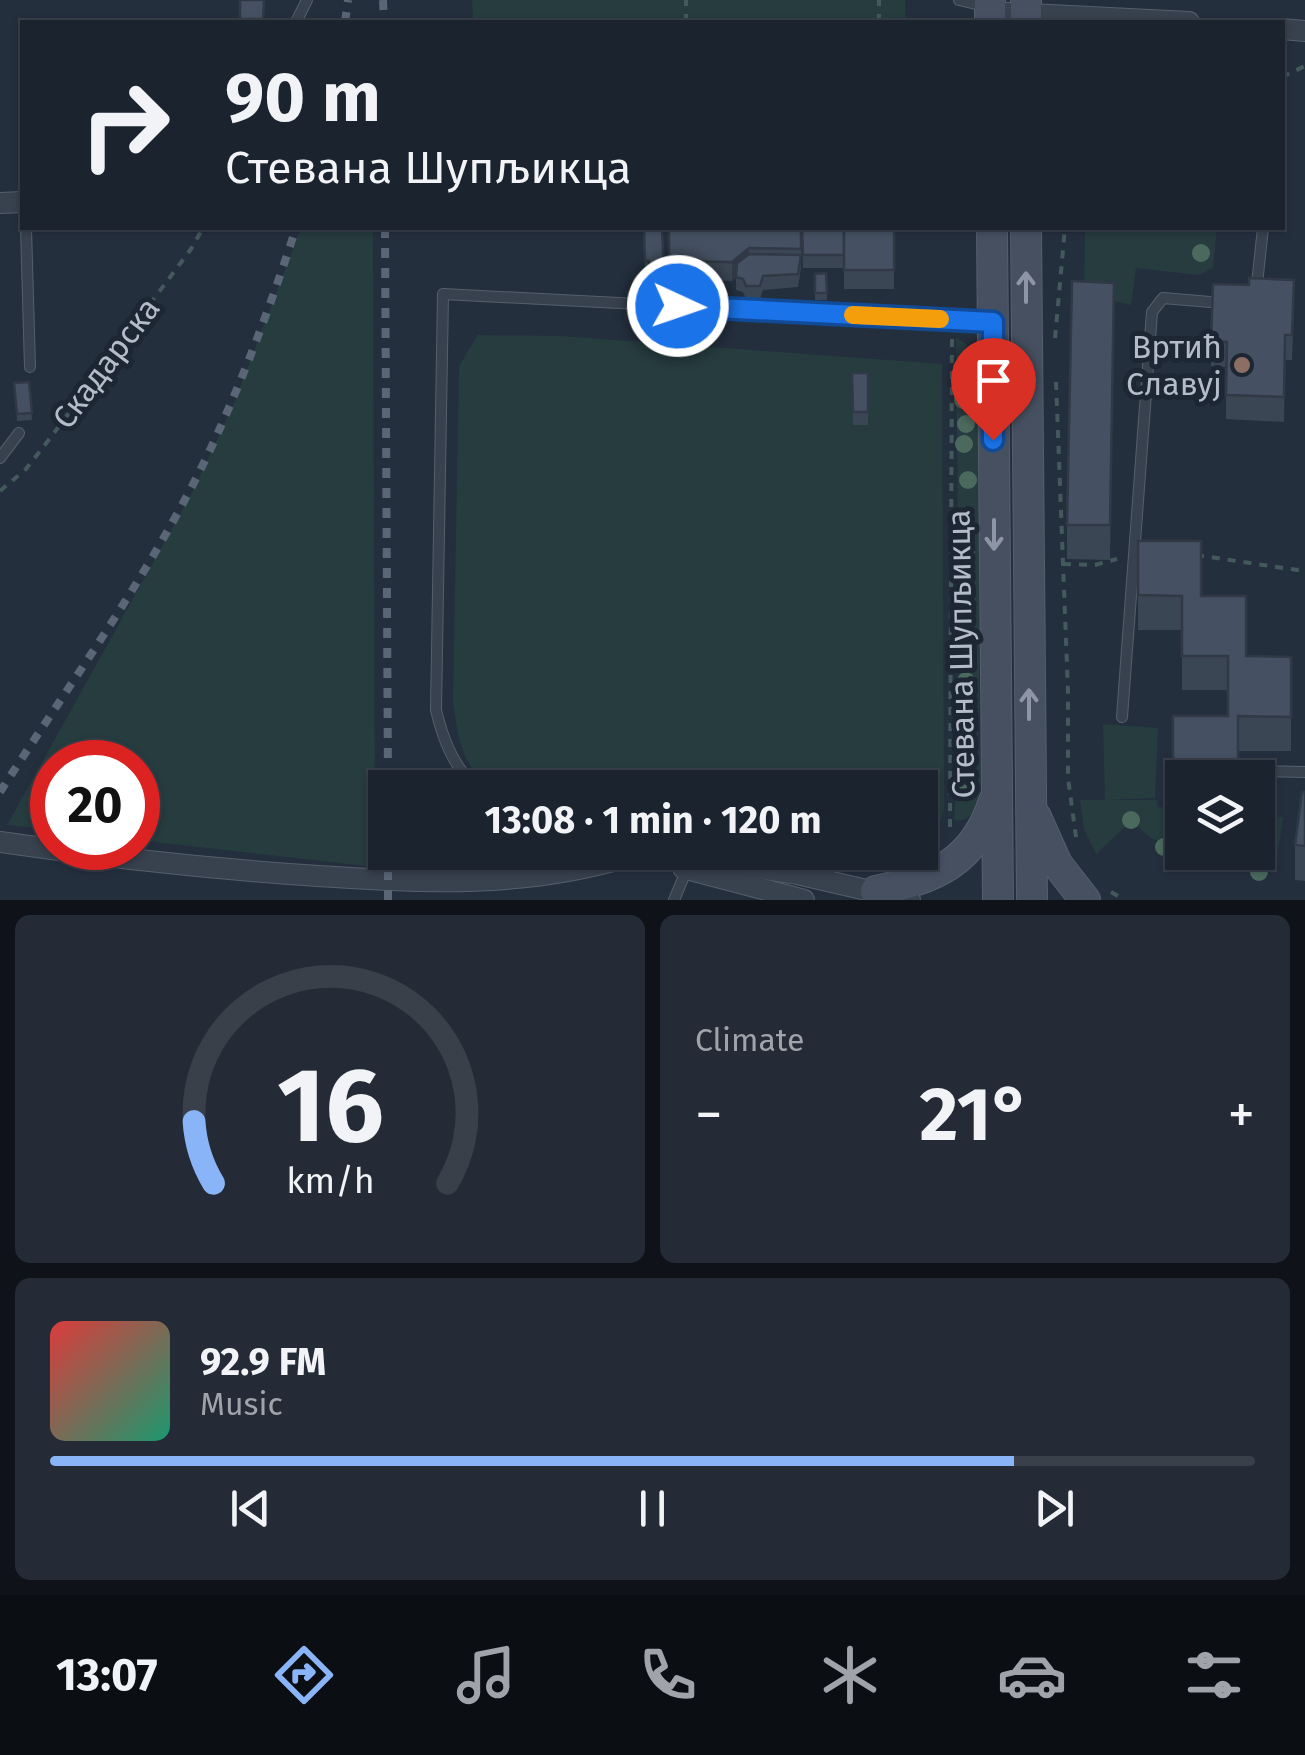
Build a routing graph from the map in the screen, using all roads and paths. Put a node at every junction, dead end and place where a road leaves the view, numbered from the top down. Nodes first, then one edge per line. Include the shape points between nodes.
1 (958, 0) edge
2 (1026, 12) edge
3 (990, 14) edge
4 (1156, 20) edge
5 (26, 230) edge
6 (202, 230) edge
7 (992, 230) edge
8 (1026, 230) edge
9 (1066, 230) edge
10 (1263, 230) edge
11 (952, 320) junction
12 (993, 322) junction
13 (1055, 345) dead end
14 (1056, 365) dead end
15 (30, 366) dead end
16 (19, 433) dead end
17 (0, 458) edge
18 (0, 492) edge
19 (1134, 554) junction
20 (1196, 556) edge
21 (1063, 564) junction
22 (1305, 568) edge
23 (1122, 718) dead end
24 (459, 770) edge
25 (1275, 772) edge
26 (1305, 772) edge
27 (998, 788) junction
28 (1030, 801) junction
29 (950, 829) dead end
30 (1076, 840) dead end
31 (0, 842) edge
32 (580, 870) edge
33 (686, 870) edge
34 (705, 870) edge
35 (774, 870) edge
36 (876, 891) junction
37 (674, 900) edge
38 (804, 900) edge
39 (910, 900) edge
40 (998, 900) edge
41 (1032, 900) edge
42 (1084, 900) edge

1 - 3 lane
2 - 3 street
2 - 4 street
5 - 15 lane
6 - 18 path, Скадарска via 52,436
7 - 12 main road, Стевана Шупљикца
28 -> 8 main road, Стевана Шупљикца
9 - 13 path
10 - 19 lane via 1251,294 1236,302 1163,298 1152,312
11 - 12 lane
11 - 24 lane via 444,294 436,710
11 - 29 path
12 -> 27 main road, Стевана Шупљикца
14 - 21 path
16 - 17 lane, Скадарска
19 - 21 path via 1095,565
19 - 23 lane
20 - 22 path
21 - 30 path via 1068,778
25 - 26 lane
27 - 36 main road via 987,824 951,865
27 - 40 main road, Стевана Шупљикца
28 - 41 main road, Стевана Шупљикца
28 - 42 main road via 1056,864
31 - 32 street via 225,870 388,881 484,883
33 - 37 lane
34 - 38 street
35 - 36 street
36 - 39 street

